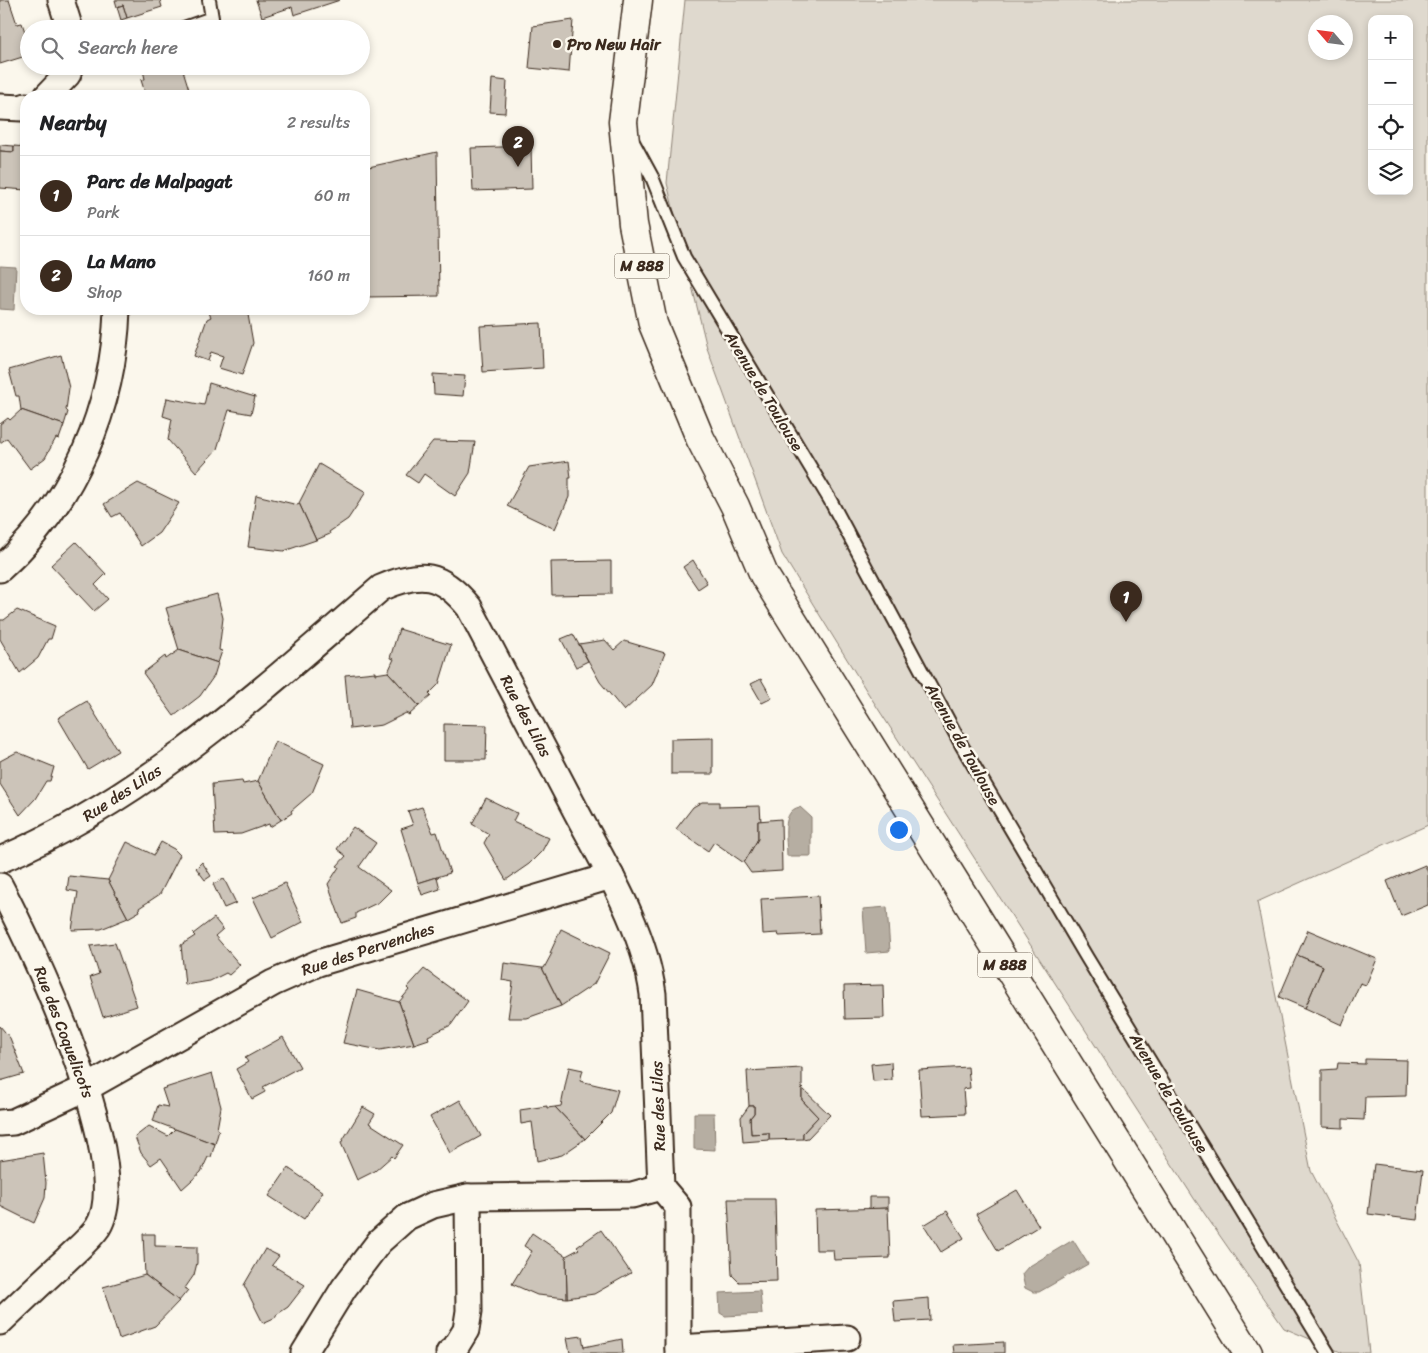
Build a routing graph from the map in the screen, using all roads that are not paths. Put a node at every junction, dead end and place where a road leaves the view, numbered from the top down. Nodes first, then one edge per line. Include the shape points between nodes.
1 (61, 0) edge
2 (209, 0) edge
3 (638, 0) edge
4 (67, 20) edge
5 (206, 20) edge
6 (67, 75) edge
7 (53, 90) edge
8 (0, 107) edge
9 (20, 108) edge
10 (622, 122) junction
11 (117, 315) edge
12 (0, 569) edge
13 (0, 860) edge
14 (611, 876) junction
15 (0, 886) edge
16 (88, 1088) junction
17 (0, 1123) edge
18 (661, 1187) junction
19 (468, 1197) junction
20 (0, 1322) edge
21 (847, 1338) dead end
22 (678, 1351) edge
23 (304, 1353) edge
24 (449, 1353) edge
25 (1248, 1353) edge
26 (1328, 1353) edge

1 - 4 street
2 - 5 lane via 212,18
3 - 10 main road, M 888
6 - 7 street
8 - 9 street
10 - 25 main road, M 888 via 633,224 653,324 700,438 735,506 764,576
10 - 26 lane, Avenue de Toulouse via 652,177 684,257 830,500 962,746
11 - 12 street via 103,408 81,464 55,509 22,550
13 - 14 street, Rue des Lilas via 80,820 150,776 225,721 382,588 405,577 433,578 456,590 469,607
14 - 16 street, Rue des Pervenches via 318,963 273,982
14 - 18 street, Rue des Lilas via 649,965
15 - 16 street, Rue des Coquelicots via 30,942
16 - 17 street, Rue des Pervenches via 13,1122
16 - 20 street, Rue des Coquelicots via 108,1182 107,1204 98,1227 89,1237
18 - 19 street via 632,1195
18 - 22 street via 678,1207
19 - 23 street via 433,1205 407,1217 379,1242 344,1288
19 - 24 street via 469,1311 466,1330
21 - 22 street

